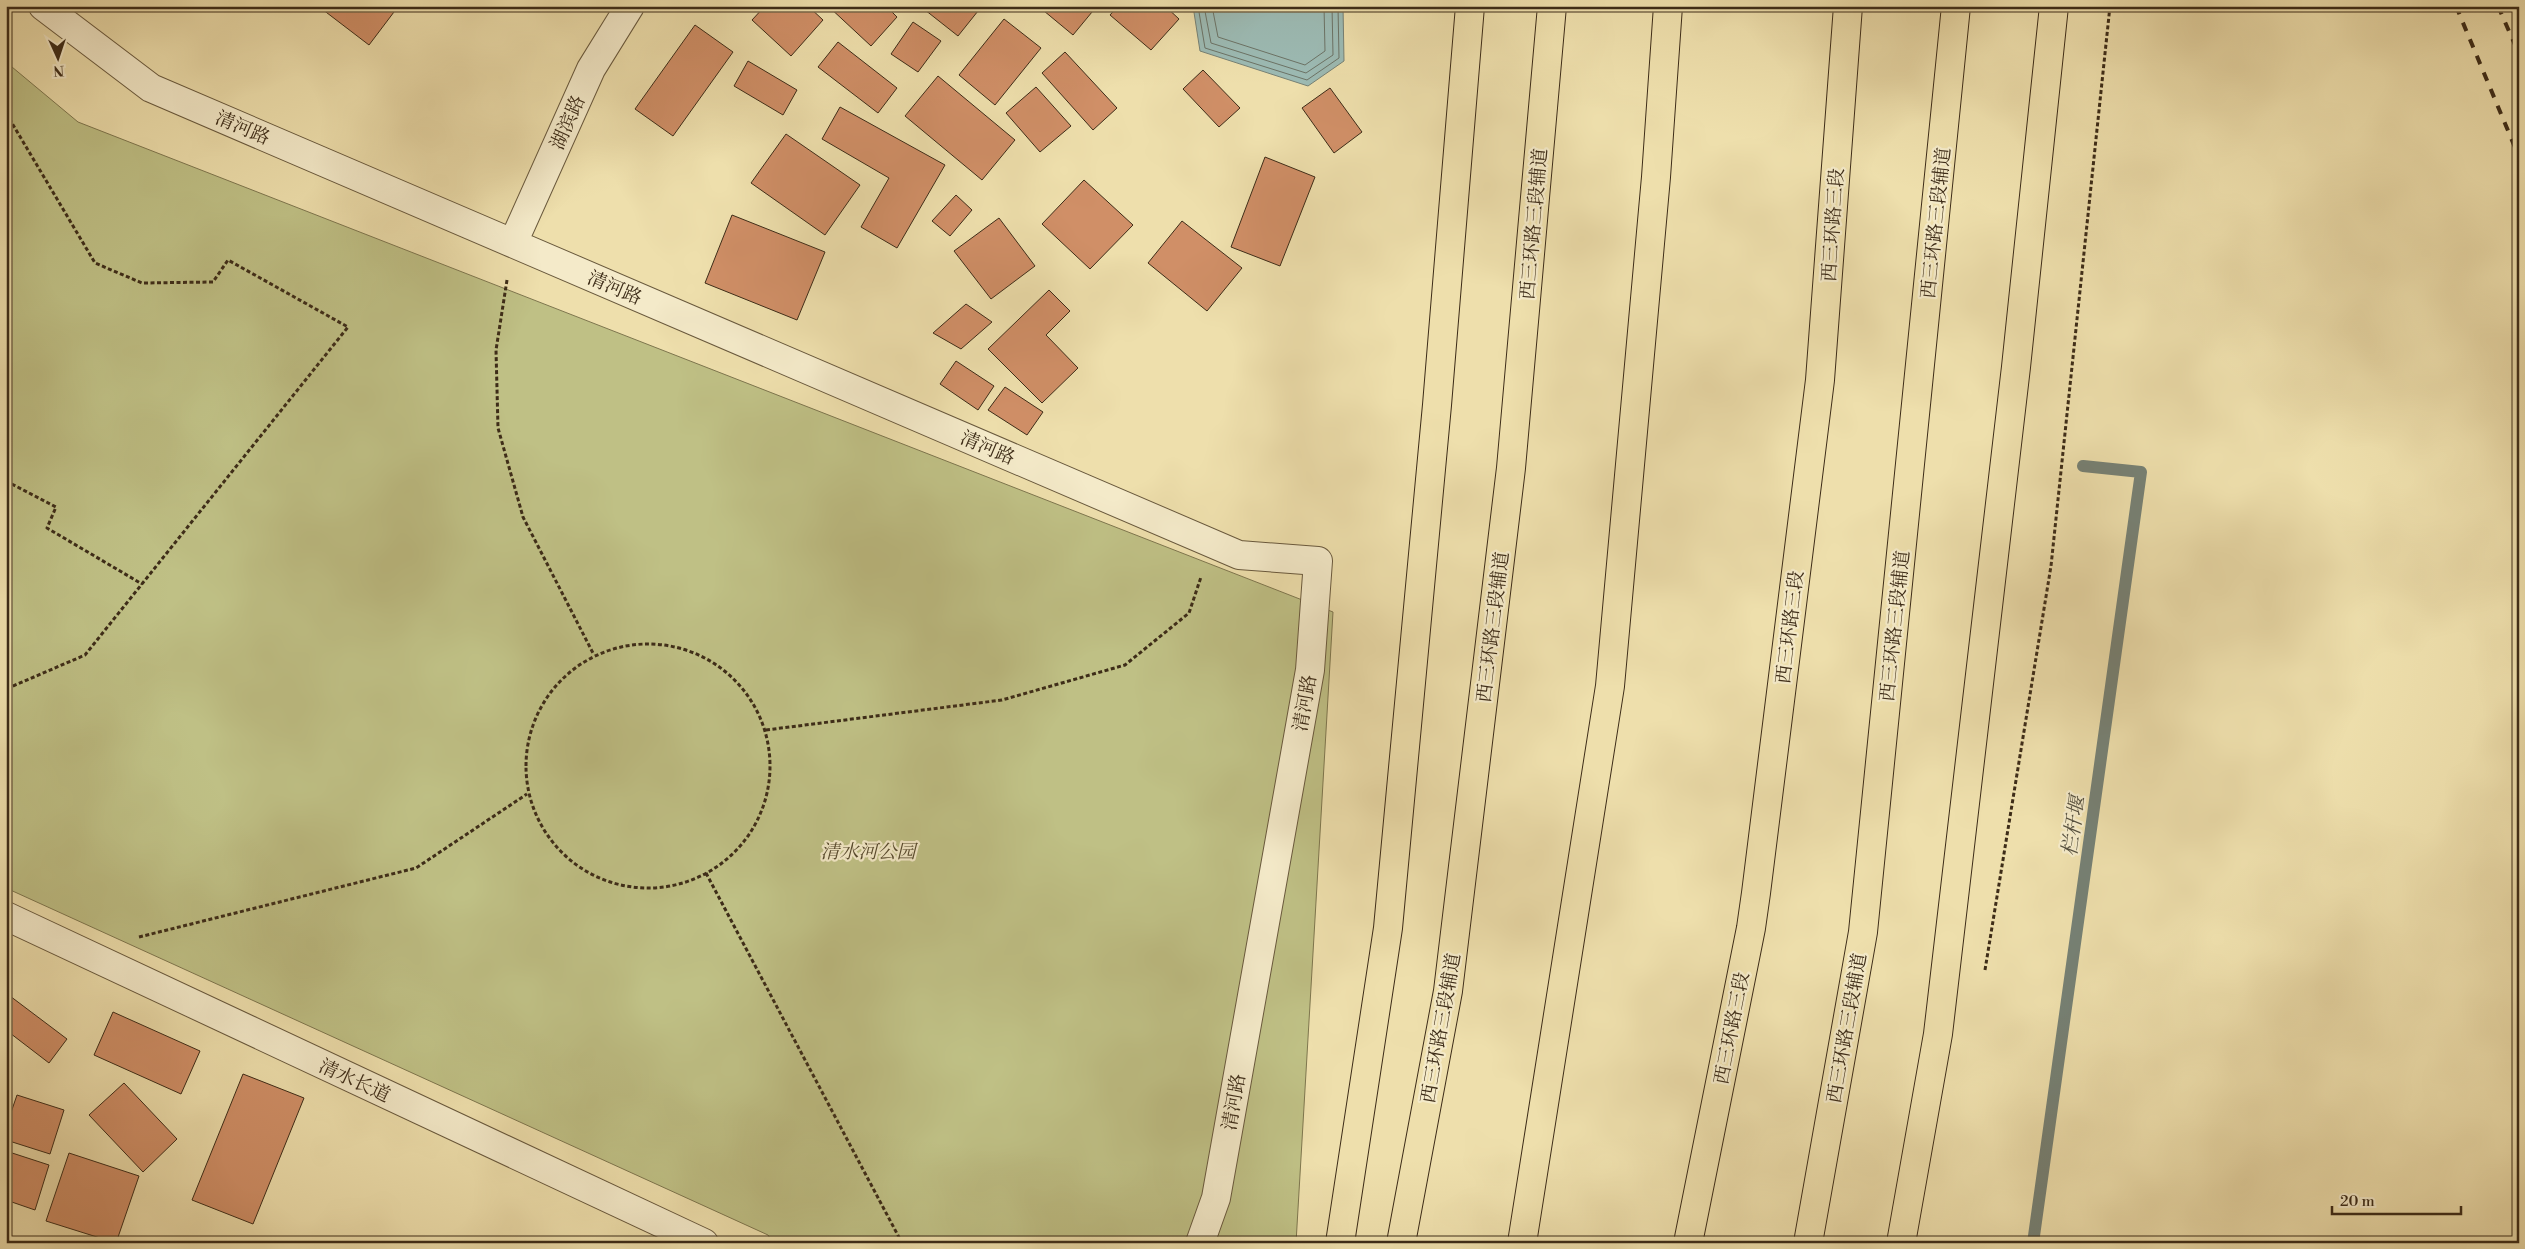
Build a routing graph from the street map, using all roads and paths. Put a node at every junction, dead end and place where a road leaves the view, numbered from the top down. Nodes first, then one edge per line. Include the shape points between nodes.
1 (43, 6) edge
2 (630, 6) edge
3 (1470, 6) edge
4 (1552, 6) edge
5 (1668, 6) edge
6 (1848, 6) edge
7 (1956, 6) edge
8 (2054, 6) edge
9 (2110, 6) edge
10 (6, 113) edge
11 (513, 243) junction
12 (6, 481) edge
13 (1212, 544) junction
14 (142, 584) junction
15 (594, 655) junction
16 (6, 689) edge
17 (766, 730) junction
18 (527, 794) junction
19 (706, 873) junction
20 (6, 916) edge
21 (81, 952) junction
22 (1984, 978) dead end
23 (704, 1243) edge
24 (902, 1243) edge
25 (1200, 1243) edge
26 (1340, 1243) edge
27 (1401, 1243) edge
28 (1522, 1243) edge
29 (1688, 1243) edge
30 (1808, 1243) edge
31 (1901, 1243) edge

1 - 11 street, 清河路 via 151,88
2 - 11 street, 湖滨路 via 591,69
3 - 26 main road via 1388,928
4 - 27 main road, 西三环路三段辅道 via 1511,468 1448,991
5 - 28 main road via 1656,177 1610,686
6 - 29 main road, 西三环路三段 via 1820,380 1756,893
7 - 30 main road, 西三环路三段辅道 via 1863,932
8 - 31 main road via 2016,367 1938,1034
9 - 22 path via 2051,566
10 - 14 path via 95,263 142,283 213,282 228,260 348,327
11 - 13 street, 清河路
11 - 15 path via 496,350 498,428 523,517
12 - 14 path via 56,507 46,528
13 - 17 path via 1189,613 1125,665 1002,700
13 - 25 street, 清河路 via 1239,555 1318,561 1308,680 1216,1198
14 - 16 path via 85,655
15 - 17 path via 635,644 678,647 716,663 747,692
15 - 18 path via 560,679 536,714 525,755
17 - 19 path via 771,769 764,808 745,842
18 - 19 path via 542,830 569,860 602,880 640,889 680,884
18 - 21 path via 416,868
19 - 24 path
20 - 21 street, 清水长道
21 - 23 street, 清水长道

